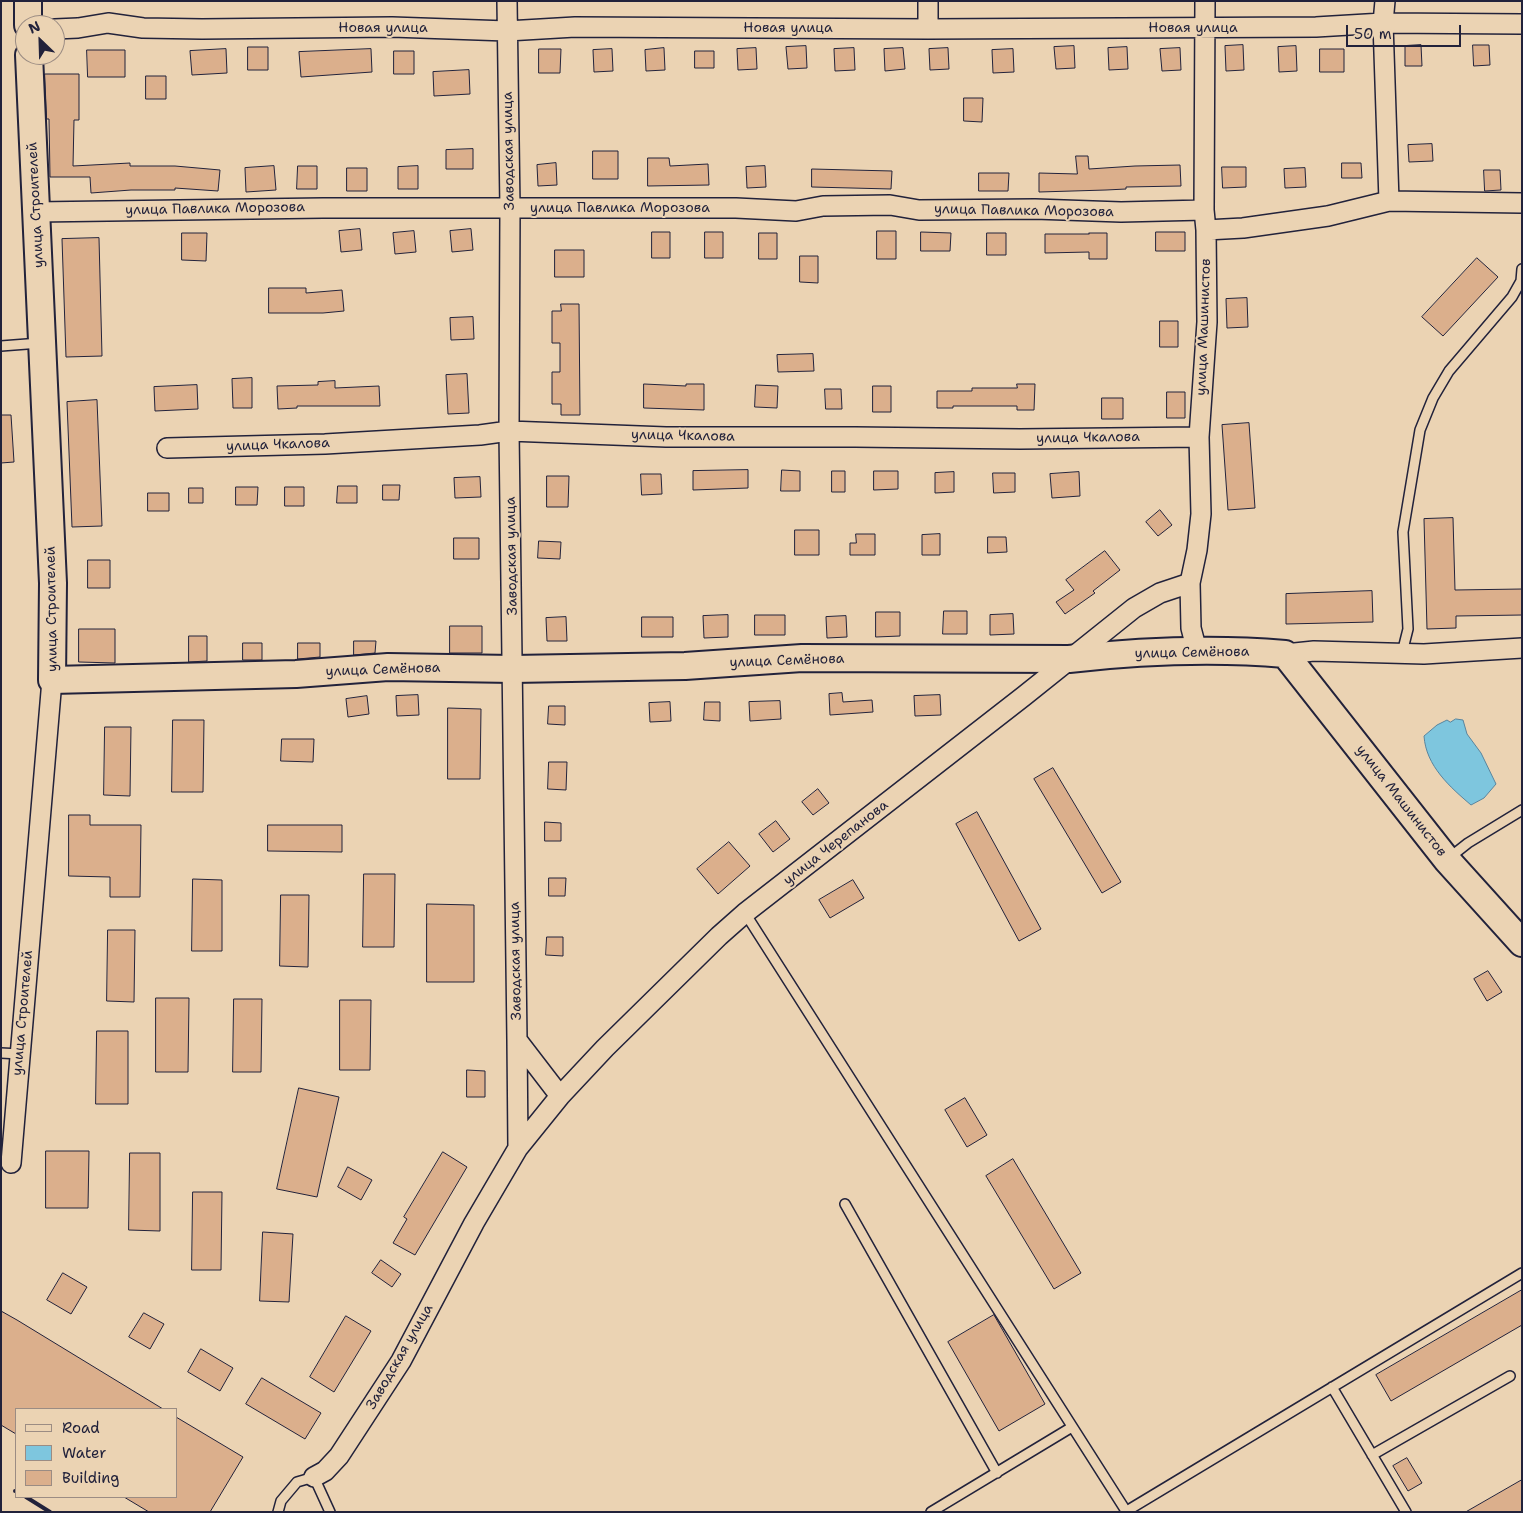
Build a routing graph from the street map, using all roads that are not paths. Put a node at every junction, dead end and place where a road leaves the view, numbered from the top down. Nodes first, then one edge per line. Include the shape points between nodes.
1 (28, 1) edge
2 (507, 1) edge
3 (928, 1) edge
4 (1205, 1) edge
5 (1385, 1) edge
6 (28, 15) edge
7 (1383, 23) junction
8 (1522, 24) edge
9 (1205, 28) junction
10 (65, 29) edge
11 (928, 29) junction
12 (507, 31) junction
13 (29, 65) edge
14 (1389, 201) junction
15 (1522, 203) edge
16 (510, 208) junction
17 (1204, 210) junction
18 (36, 212) junction
19 (1206, 230) junction
20 (1522, 268) edge
21 (43, 343) junction
22 (1, 346) edge
23 (510, 431) junction
24 (1199, 437) junction
25 (167, 448) dead end
26 (1190, 583) junction
27 (1522, 648) edge
28 (1196, 651) junction
29 (1402, 653) junction
30 (1285, 654) junction
31 (1069, 659) junction
32 (514, 669) junction
33 (52, 680) junction
34 (1522, 810) edge
35 (1446, 860) junction
36 (745, 913) junction
37 (1522, 943) edge
38 (517, 1040) junction
39 (11, 1054) edge
40 (560, 1096) junction
41 (518, 1148) junction
42 (11, 1163) dead end
43 (845, 1204) dead end
44 (1522, 1273) edge
45 (1510, 1376) dead end
46 (1332, 1388) junction
47 (1072, 1427) junction
48 (1372, 1455) junction
49 (997, 1472) junction
50 (314, 1478) junction
51 (1125, 1511) edge
52 (278, 1512) edge
53 (330, 1512) edge
54 (931, 1512) edge
55 (1406, 1512) edge

1 - 6 street
2 - 12 street, Заводская улица
3 - 11 street
4 - 9 street, улица Машинистов
5 - 7 street
7 - 8 street, Новая улица
7 - 9 street, Новая улица via 1316,28
7 - 14 street
9 - 11 street, Новая улица
9 - 17 street, улица Машинистов
10 - 12 street, Новая улица via 108,23 143,28 392,27
11 - 12 street, Новая улица via 576,26
12 - 16 street, Заводская улица
13 - 18 street, улица Строителей
14 - 15 street
14 - 19 street via 1328,216
16 - 17 street, улица Павлика Морозова via 796,211 824,206 890,205 919,210
16 - 18 street, улица Павлика Морозова
16 - 23 street, Заводская улица
17 - 19 street, улица Машинистов
18 - 21 street, улица Строителей
19 - 24 street, улица Машинистов via 1207,322
20 - 29 lane via 1521,281 1512,297 1449,371 1420,430 1403,532 1408,629
21 - 22 lane
21 - 33 street, улица Строителей via 53,583
23 - 24 street, улица Чкалова via 666,437
23 - 25 street, улица Чкалова via 325,444
23 - 32 street, Заводская улица
24 - 26 street, улица Машинистов via 1201,514
26 - 28 street, улица Машинистов via 1191,628
26 - 31 street, улица Черепанова via 1160,593 1134,608
27 - 29 street, улица Семёнова
28 - 30 street, улица Семёнова
28 - 31 street, улица Семёнова
29 - 30 street, улица Семёнова via 1314,651
30 - 35 street, улица Машинистов
31 - 32 street, улица Семёнова via 802,658 686,666
31 - 36 street, улица Черепанова
32 - 33 street, улица Семёнова via 388,668 296,674
32 - 38 street, Заводская улица
33 - 39 street, улица Строителей
34 - 35 lane
35 - 37 street, улица Машинистов
36 - 40 street, улица Черепанова
36 - 47 lane
38 - 40 street, Заводская улица
38 - 41 street
39 - 42 street, улица Строителей
40 - 41 street, улица Черепанова
41 - 50 street, Заводская улица via 400,1361 339,1456 326,1471
43 - 49 lane
44 - 46 lane
45 - 48 lane
46 - 48 lane
46 - 51 lane
47 - 49 lane
47 - 51 lane
48 - 55 lane
49 - 54 lane
50 - 52 lane via 297,1482 281,1501
50 - 53 lane

